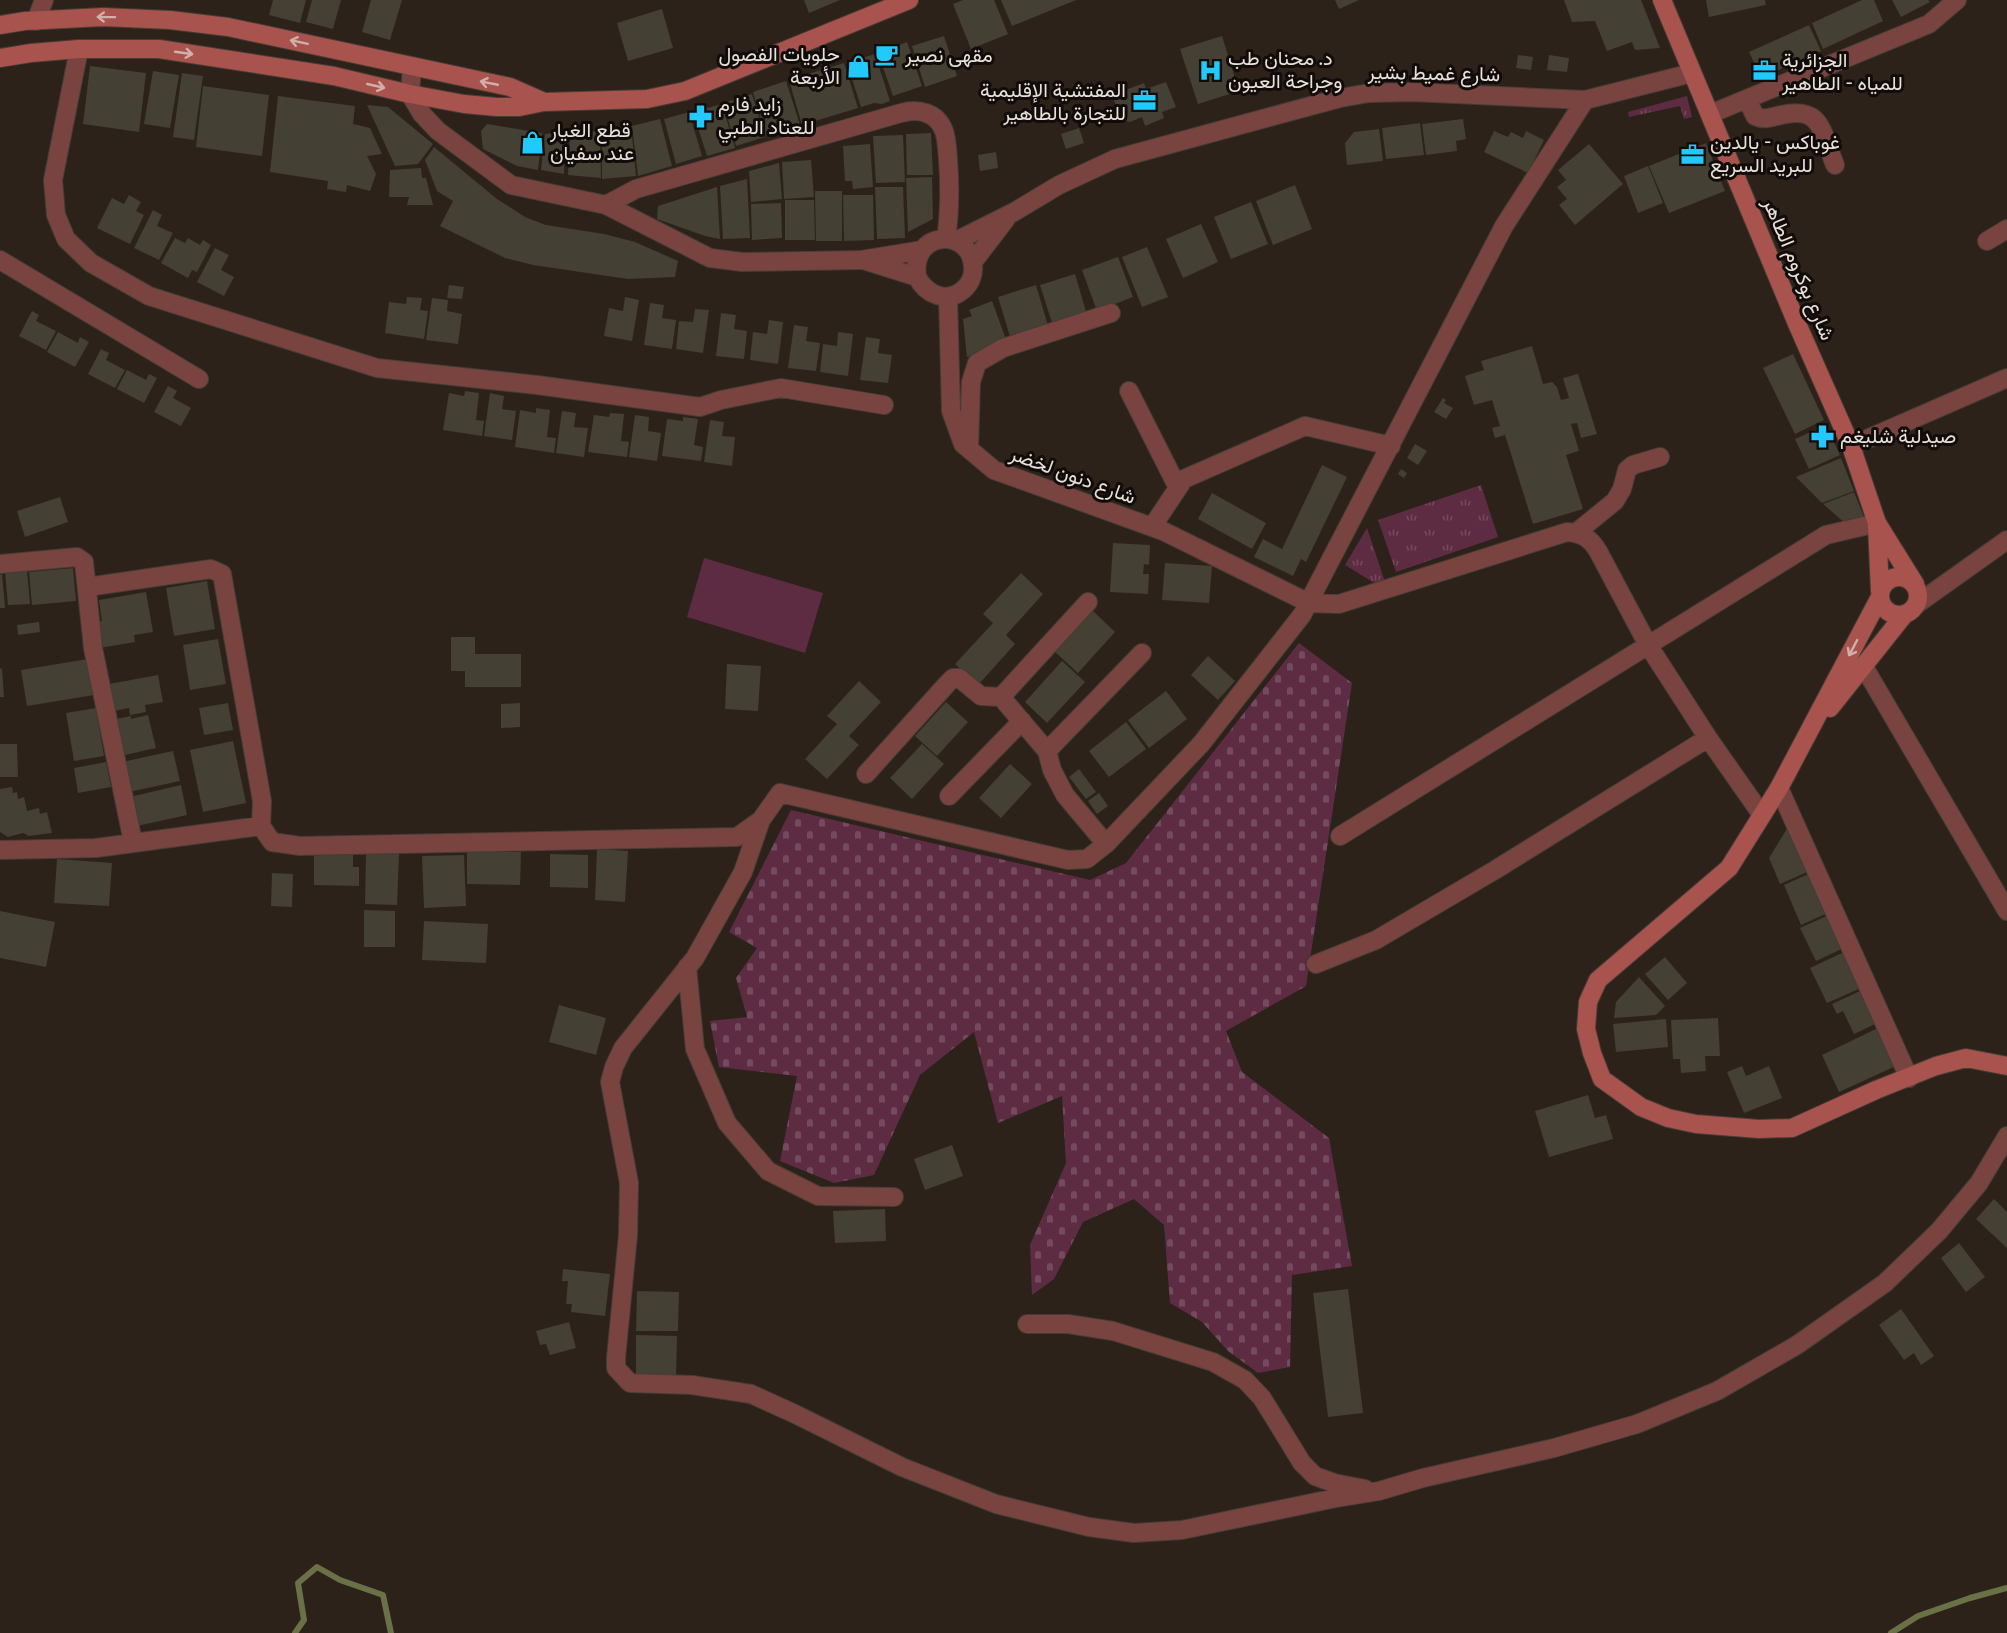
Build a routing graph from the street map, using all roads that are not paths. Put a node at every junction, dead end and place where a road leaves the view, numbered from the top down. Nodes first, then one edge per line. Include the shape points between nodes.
1 (44, 0) edge
2 (1662, 0) edge
3 (1957, 0) edge
4 (901, 2) edge
5 (36, 21) junction
6 (0, 26) edge
7 (79, 49) junction
8 (0, 58) edge
9 (412, 67) junction
10 (1692, 73) junction
11 (410, 94) junction
12 (1747, 99) junction
13 (1585, 100) junction
14 (544, 102) junction
15 (1710, 114) junction
16 (1835, 165) dead end
17 (606, 205) junction
18 (1014, 212) junction
19 (2007, 229) edge
20 (951, 240) junction
21 (1988, 241) dead end
22 (922, 250) junction
23 (0, 260) edge
24 (861, 260) junction
25 (973, 261) junction
26 (917, 277) junction
27 (948, 297) junction
28 (1111, 313) dead end
29 (2007, 378) edge
30 (199, 379) dead end
31 (1129, 391) dead end
32 (884, 405) dead end
33 (1391, 446) junction
34 (1851, 446) junction
35 (969, 449) junction
36 (1660, 457) dead end
37 (1178, 488) junction
38 (1877, 523) junction
39 (1152, 527) junction
40 (1576, 532) junction
41 (2007, 540) edge
42 (0, 564) edge
43 (1915, 584) junction
44 (87, 587) junction
45 (1880, 594) junction
46 (1088, 602) dead end
47 (1309, 603) junction
48 (1911, 609) junction
49 (1648, 645) junction
50 (1142, 653) dead end
51 (1864, 667) junction
52 (1001, 697) junction
53 (1022, 721) junction
54 (1806, 737) junction
55 (1708, 738) junction
56 (1047, 751) junction
57 (866, 774) dead end
58 (1779, 788) junction
59 (950, 796) dead end
60 (1762, 815) junction
61 (761, 820) junction
62 (261, 826) junction
63 (1340, 836) dead end
64 (133, 842) junction
65 (1106, 844) junction
66 (0, 850) edge
67 (2000, 883) edge
68 (2007, 911) edge
69 (1316, 964) dead end
70 (687, 968) junction
71 (2007, 1066) edge
72 (1909, 1078) junction
73 (2007, 1136) edge
74 (894, 1197) dead end
75 (1027, 1324) dead end
76 (1379, 1491) junction

1 - 5 street
2 - 10 main road, شارع بوكروم الطاهر
3 - 12 street via 1929,24
4 - 14 main road via 685,91 637,100
5 - 6 main road
9 -> 5 main road via 170,20 103,17
7 - 8 main road
7 -> 11 main road via 159,49 334,76
7 - 32 street via 53,180 56,215 66,239 90,263 149,296 377,368 700,407 781,388
9 - 11 street
14 -> 9 main road via 510,87
10 - 13 street, شارع غميط بشير
10 - 15 main road, شارع بوكروم الطاهر
11 - 14 main road via 497,107
11 - 17 street via 438,131 511,185
12 - 15 street
12 - 16 street via 1755,116 1763,120 1793,112 1805,113 1818,121
13 - 18 street, شارع غميط بشير via 1412,92 1340,98 1115,159
13 - 33 street via 1504,226
15 - 34 main road, شارع بوكروم الطاهر
17 - 20 street via 636,189 911,110 921,111 938,121 944,130
17 - 24 street via 710,258 742,262
18 - 20 street
18 - 25 street
19 - 21 street
20 - 22 street via 937,240
20 - 25 street via 963,246
22 - 24 street
22 - 26 street via 917,258
23 - 30 street
24 - 26 street
25 - 27 street via 971,280 958,294
26 - 27 street via 929,293
27 - 35 street, شارع دنون لخضر via 951,411 963,444
28 - 35 street via 1003,348 977,363 971,382
29 - 34 street
31 - 37 street
33 - 37 street via 1305,426 1184,479
33 - 47 street
34 - 38 main road, شارع بوكروم الطاهر
35 - 39 street, شارع دنون لخضر via 994,470
36 - 40 street via 1627,470 1615,501
37 - 39 street
38 - 43 main road
38 - 45 main road
38 - 49 street via 1826,535
39 - 47 street, شارع دنون لخضر
40 - 47 street via 1339,604
40 - 49 street via 1593,542
41 - 48 street
42 - 44 street via 77,557 86,567
43 - 45 main road via 1905,577 1893,577
43 - 48 main road via 1919,594
44 - 62 street via 212,569 222,574 262,801
44 - 64 street via 93,648
45 - 48 main road via 1888,612
45 -> 54 main road
46 - 52 street
47 - 65 street via 1201,744
48 - 51 main road
49 - 55 street
49 - 63 street
50 - 56 street
51 - 54 main road
51 - 67 street
52 - 53 street
52 - 57 street via 981,696 960,678 953,678
53 - 56 street
53 - 59 street
54 - 58 main road
55 - 60 street
55 - 69 street via 1386,934
56 - 65 street via 1065,795
58 - 60 main road
58 - 72 street
60 - 72 main road via 1730,868 1598,980 1588,1002 1586,1029 1602,1079 1641,1107 1668,1118 1759,1129 1792,1128
61 - 62 street via 737,837 300,846 273,842
61 - 65 street via 780,793 1068,860 1087,859
61 - 70 street via 743,872
62 - 64 street
64 - 66 street via 96,848
67 - 68 street
70 - 74 street via 695,1049 727,1123 768,1171 818,1196
70 - 76 street via 623,1048 610,1082 629,1183 616,1368 630,1383 692,1385 751,1394 902,1467 975,1496 1089,1527 1134,1533 1182,1530
71 - 72 main road via 1966,1058
73 - 76 street via 1980,1183 1939,1231 1885,1283 1797,1345 1717,1391 1637,1424
75 - 76 street via 1068,1324 1113,1331 1213,1362 1245,1380 1262,1398 1302,1463 1315,1476

